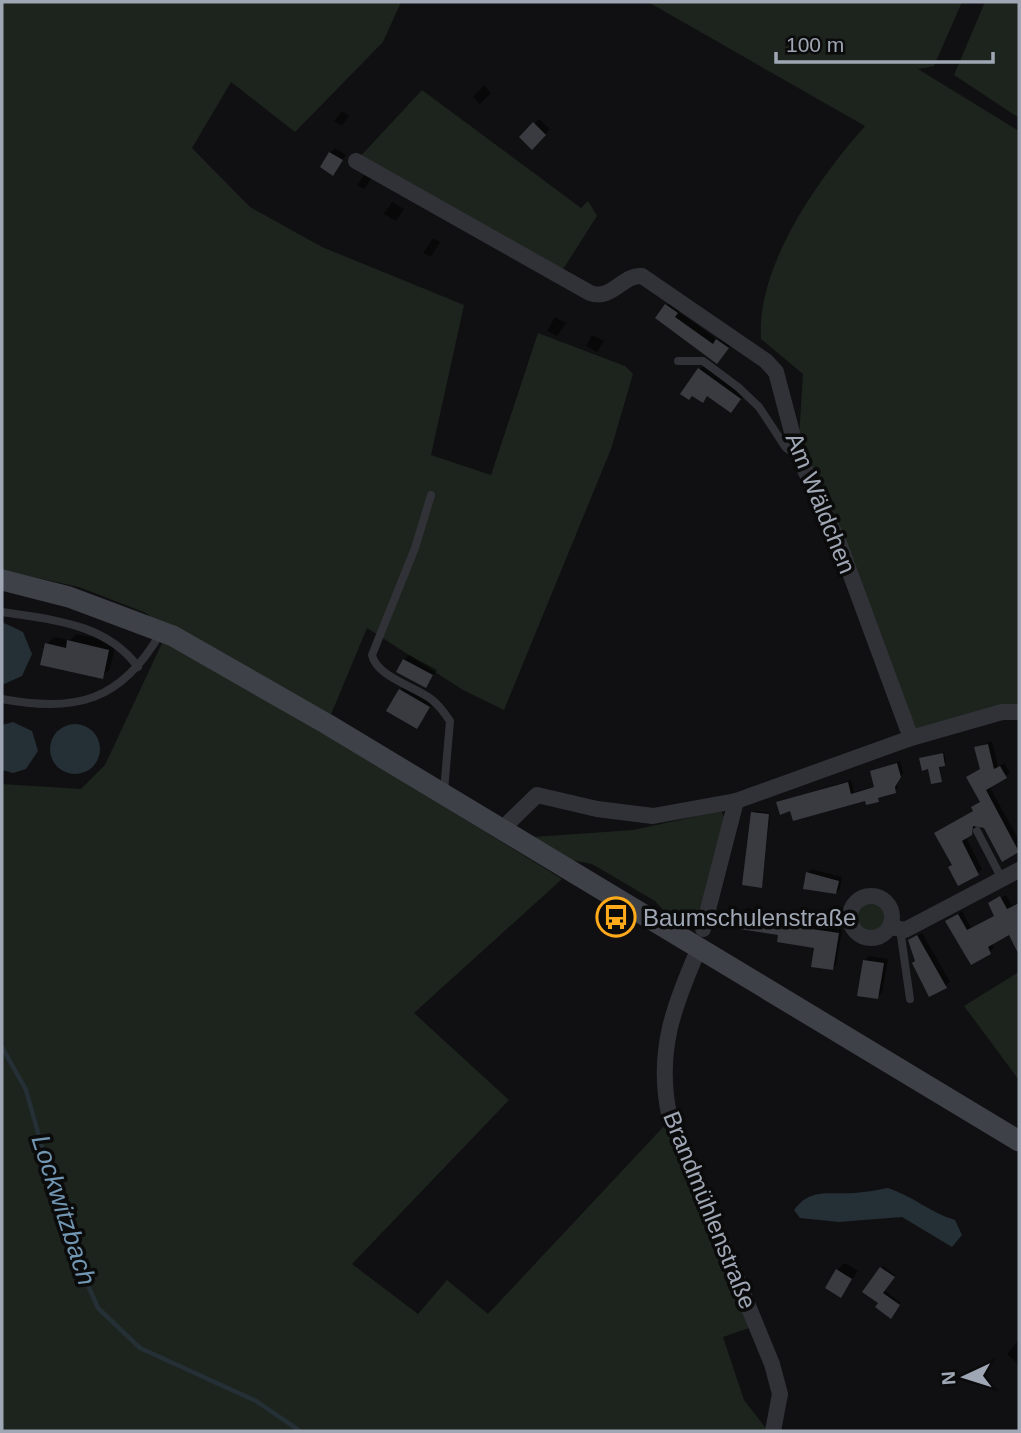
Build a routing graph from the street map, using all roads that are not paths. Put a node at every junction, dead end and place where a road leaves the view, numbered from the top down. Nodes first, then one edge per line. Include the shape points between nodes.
1 (356, 161) dead end
2 (678, 360) dead end
3 (797, 456) junction
4 (431, 495) dead end
5 (2, 580) edge
6 (2, 612) edge
7 (162, 631) junction
8 (138, 667) junction
9 (2, 699) edge
10 (1019, 712) edge
11 (911, 738) junction
12 (443, 794) junction
13 (737, 801) junction
14 (502, 829) junction
15 (977, 831) dead end
16 (1019, 870) edge
17 (1002, 880) junction
18 (896, 928) joint
19 (701, 939) junction
20 (910, 999) dead end
21 (1019, 1141) edge
22 (773, 1431) edge

1 - 3 street, Am Wäldchen via 590,293 606,294 634,275 642,276 776,372
2 - 3 lane via 703,361 738,387
3 - 11 street, Am Wäldchen via 839,543
4 - 12 lane via 372,655 383,671 430,699 450,721
5 - 7 main road via 69,597
6 - 8 lane via 63,622 107,636
7 - 8 lane
7 - 12 main road
8 - 9 lane via 112,690 85,702 57,706
10 - 11 street via 1002,712
11 - 13 street
12 - 14 main road
13 - 14 street via 653,816 537,795
13 - 19 street
14 - 19 main road
15 - 17 lane
16 - 17 street
17 - 18 street via 905,930
18 - 20 lane
19 - 21 main road
19 - 22 street, Brandmühlenstraße via 669,1034 663,1082 668,1114 772,1364 780,1394

